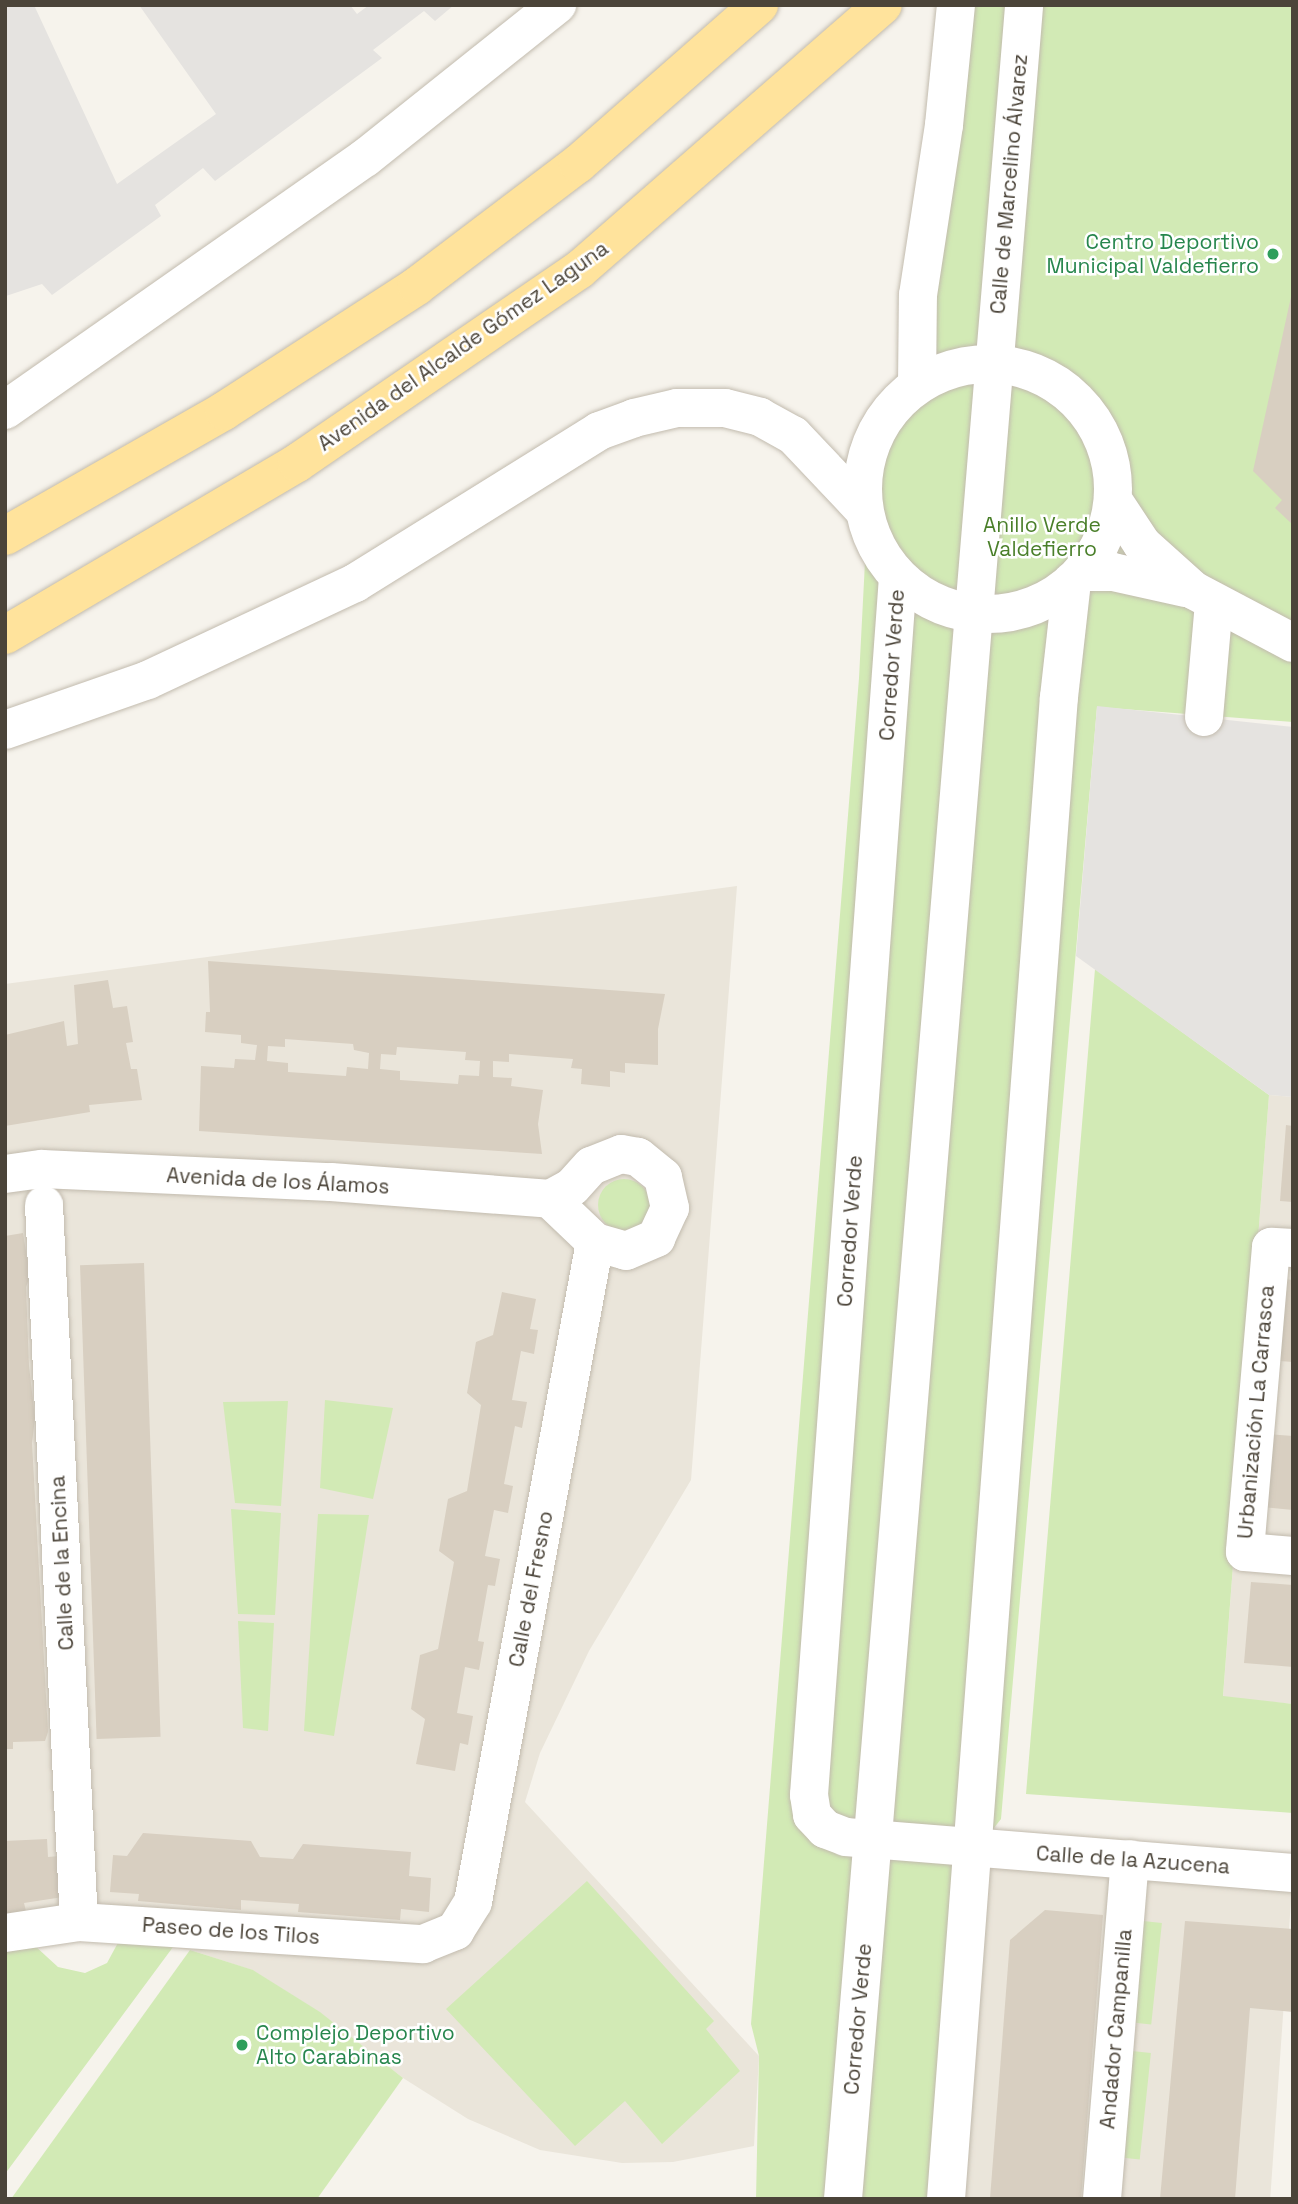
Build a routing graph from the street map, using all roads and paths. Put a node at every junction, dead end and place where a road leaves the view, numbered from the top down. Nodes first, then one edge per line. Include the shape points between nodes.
1 (557, 5) edge
2 (759, 5) edge
3 (956, 5) edge
4 (1024, 5) edge
5 (871, 17) edge
6 (918, 295) junction
7 (980, 364) junction
8 (917, 385) junction
9 (5, 410) edge
10 (1114, 500) junction
11 (863, 509) junction
12 (5, 536) edge
13 (898, 577) junction
14 (1077, 577) junction
15 (1204, 596) junction
16 (975, 614) junction
17 (5, 635) edge
18 (1293, 643) edge
19 (1204, 718) dead end
20 (5, 730) edge
21 (5, 1174) edge
22 (550, 1199) junction
23 (44, 1205) dead end
24 (595, 1242) junction
25 (1293, 1248) edge
26 (1293, 1556) edge
27 (873, 1840) junction
28 (973, 1848) junction
29 (1130, 1859) junction
30 (1293, 1873) edge
31 (79, 1922) junction
32 (455, 1931) joint
33 (5, 1933) edge
34 (843, 2199) edge
35 (946, 2199) edge
36 (1102, 2199) edge

1 - 9 street via 332,181
2 - 12 main road via 578,164 417,286 212,418
3 - 6 street via 944,125
4 - 7 street, Calle de Marcelino Álvarez
5 - 17 main road, Avenida del Alcalde Gómez Laguna via 579,270 297,463
6 - 7 street
6 - 8 street
7 - 8 street, Corredor Verde
7 - 10 street, Corredor Verde via 1053,381 1080,403 1100,432 1112,465
7 - 16 street, Corredor Verde
8 - 11 street, Corredor Verde via 894,405 874,435 862,481
10 - 14 street, Corredor Verde via 1097,551
10 - 15 street via 1142,544
11 - 13 street, Corredor Verde via 874,543
11 - 20 street via 793,435 760,417 724,408 677,408 634,418 599,431 355,583 148,680
13 - 16 street, Corredor Verde via 947,608
13 - 27 street, Corredor Verde via 809,1795 812,1815 825,1829
14 - 15 street via 1148,577
14 - 16 street, Corredor Verde via 1027,608
14 - 28 street, Corredor Verde via 1059,697
15 - 18 street
15 - 19 street
16 - 27 street, Corredor Verde
21 - 22 street, Avenida de los Álamos via 42,1169
22 - 24 street
22 - 24 street via 605,1157 630,1155 652,1165 670,1192 670,1208 661,1231 642,1247 626,1251
23 - 31 street, Calle de la Encina
24 - 32 street, Calle del Fresno via 473,1902
25 - 26 street, Urbanización La Carrasca via 1270,1247 1245,1552
27 - 28 street, Corredor Verde
27 - 34 street, Corredor Verde
28 - 29 street, Calle de la Azucena
28 - 35 street, Corredor Verde
29 - 30 street, Calle de la Azucena
29 - 36 street, Andador Campanilla
31 - 32 street, Paseo de los Tilos via 423,1944
31 - 33 street, Paseo de los Tilos

